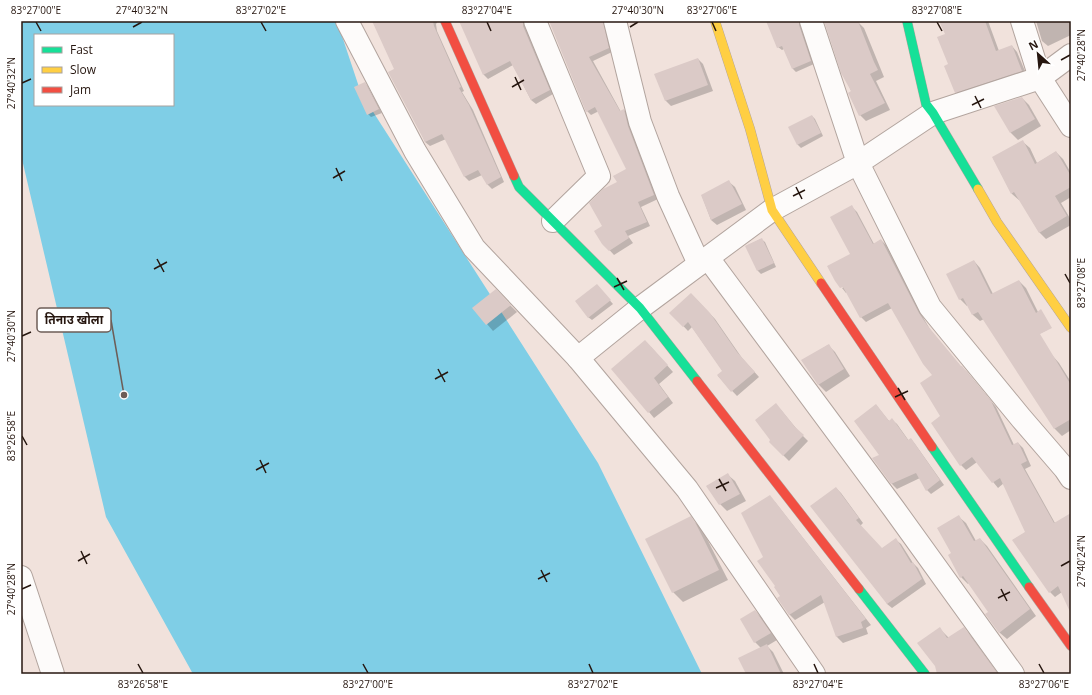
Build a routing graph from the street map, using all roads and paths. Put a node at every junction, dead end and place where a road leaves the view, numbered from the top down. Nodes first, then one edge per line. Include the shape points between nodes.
1 (347, 21) edge
2 (445, 21) edge
3 (535, 21) edge
4 (615, 21) edge
5 (715, 21) edge
6 (811, 21) edge
7 (907, 21) edge
8 (1022, 21) edge
9 (1071, 55) edge
10 (1040, 78) junction
11 (933, 113) junction
12 (1071, 126) edge
13 (858, 163) junction
14 (772, 210) junction
15 (553, 221) junction
16 (703, 261) junction
17 (640, 308) junction
18 (1071, 328) edge
19 (578, 358) junction
20 (1071, 478) edge
21 (21, 576) edge
22 (1071, 646) edge
23 (53, 674) edge
24 (814, 674) edge
25 (924, 674) edge
26 (1013, 674) edge

1 - 19 street via 415,151 474,248
2 - 15 street via 519,187
3 - 15 street via 599,176
4 - 16 street via 640,122 668,196
5 - 14 street via 750,130
6 - 13 street
7 - 11 street via 926,104
8 - 10 street
9 - 10 street
10 - 11 street
10 - 12 street
11 - 13 street
11 - 18 street via 997,222
13 - 14 street
13 - 20 street via 930,307
14 - 16 street
14 - 22 street
15 - 17 street
16 - 17 street
16 - 26 street via 894,509
17 - 19 street
17 - 25 street
19 - 24 street via 687,489
21 - 23 street

